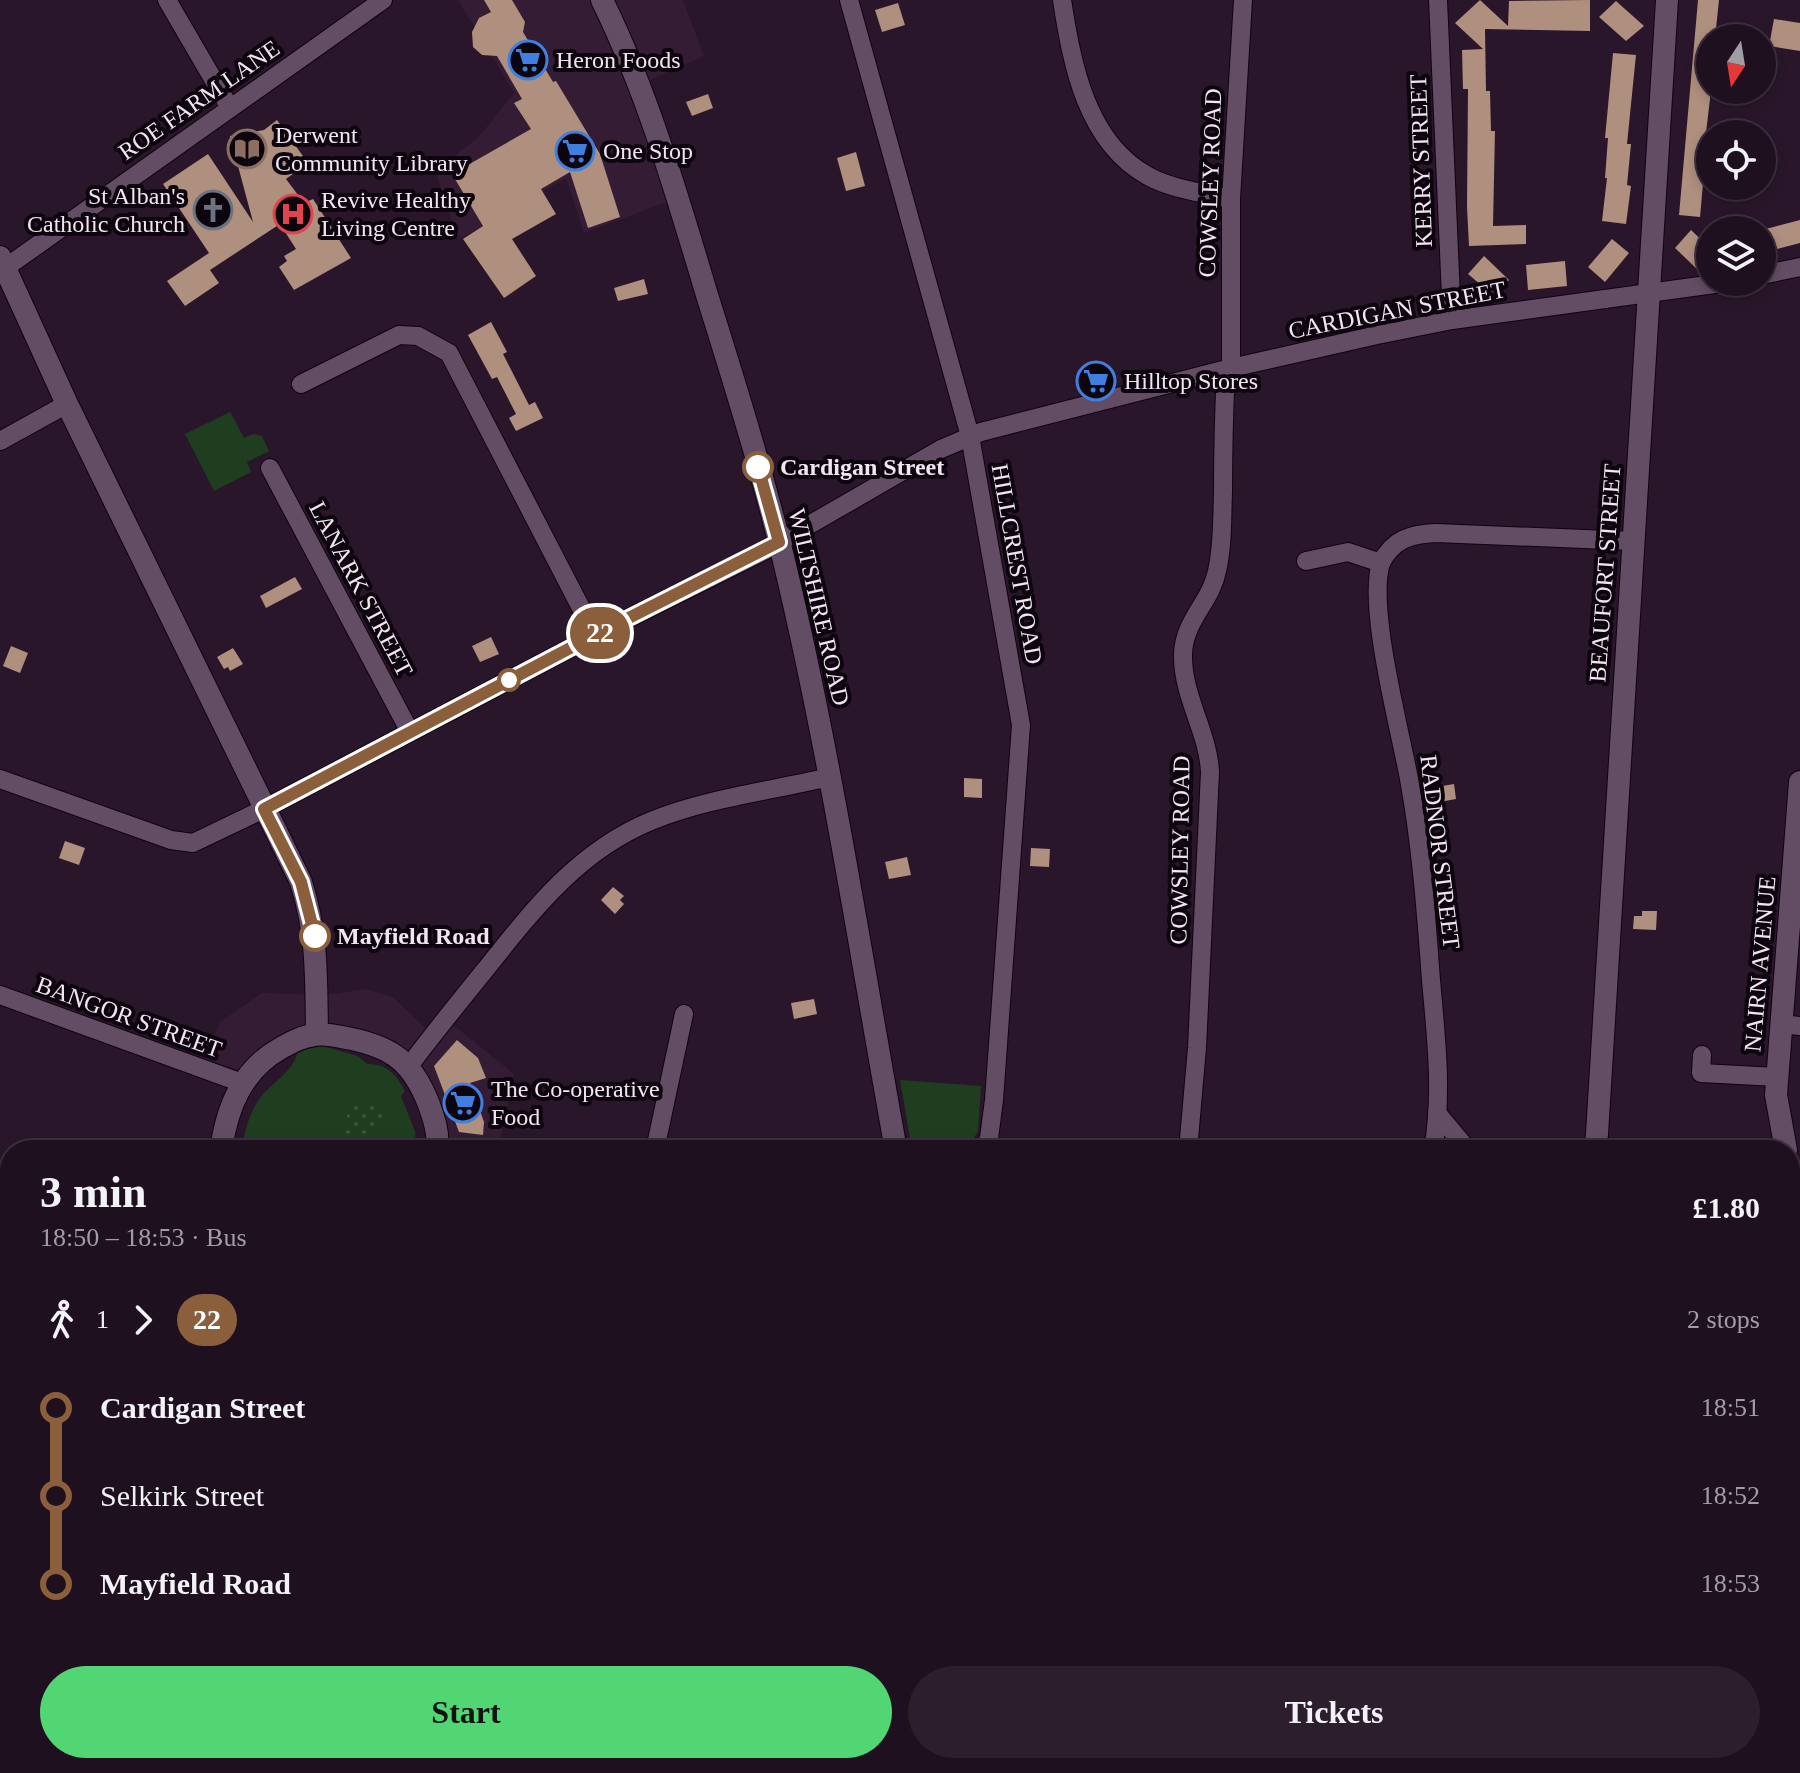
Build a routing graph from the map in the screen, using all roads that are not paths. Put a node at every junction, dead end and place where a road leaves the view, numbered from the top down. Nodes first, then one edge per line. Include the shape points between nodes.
1 (167, 0) edge
2 (602, 0) edge
3 (849, 0) edge
4 (1062, 0) edge
5 (1243, 0) edge
6 (1438, 0) edge
7 (1667, 0) edge
8 (375, 2) edge
9 (230, 108) junction
10 (1231, 199) junction
11 (2, 263) edge
12 (1800, 267) edge
13 (1776, 272) edge
14 (1696, 287) edge
15 (1648, 294) junction
16 (1452, 320) junction
17 (1228, 369) junction
18 (301, 384) dead end
19 (67, 404) junction
20 (970, 436) junction
21 (0, 441) edge
22 (270, 468) dead end
23 (1633, 541) junction
24 (779, 542) junction
25 (1306, 561) dead end
26 (1381, 563) junction
27 (595, 635) junction
28 (410, 732) junction
29 (829, 777) junction
30 (0, 779) edge
31 (1800, 782) edge
32 (264, 809) junction
33 (1797, 869) edge
34 (0, 995) edge
35 (684, 1014) dead end
36 (1790, 1025) edge
37 (317, 1034) junction
38 (1702, 1055) dead end
39 (409, 1066) junction
40 (1777, 1077) junction
41 (242, 1083) junction
42 (1437, 1113) junction
43 (223, 1140) edge
44 (436, 1140) edge
45 (657, 1140) edge
46 (894, 1140) edge
47 (988, 1140) edge
48 (1189, 1140) edge
49 (1434, 1140) edge
50 (1460, 1140) edge
51 (1597, 1140) edge
52 (1784, 1140) edge

1 - 9 street
2 - 24 street, WILTSHIRE ROAD via 659,137
3 - 20 street, HILLCREST ROAD
4 - 10 street via 1088,107 1118,156 1149,177
5 - 10 street, COWSLEY ROAD
6 - 16 street, KERRY STREET
7 - 15 street, BEAUFORT STREET
8 - 9 street, ROE FARM LANE
9 - 11 street, ROE FARM LANE
10 - 17 street, COWSLEY ROAD
11 - 19 street
12 - 13 street
14 - 15 street, CARDIGAN STREET
15 - 16 street, CARDIGAN STREET
15 - 23 street, BEAUFORT STREET
16 - 17 street, CARDIGAN STREET
17 - 20 street, CARDIGAN STREET
17 - 48 street, COWSLEY ROAD via 1218,568 1190,622 1183,653 1185,683 1206,742 1210,772
18 - 27 street via 399,335 418,336 449,353
19 - 21 street
19 - 32 street
20 - 24 street, CARDIGAN STREET
20 - 47 street, HILLCREST ROAD via 1021,725
22 - 28 street, LANARK STREET
23 - 26 street via 1416,534 1393,546
23 - 51 street, BEAUFORT STREET
24 - 27 street, CARDIGAN STREET
24 - 29 street, WILTSHIRE ROAD
25 - 26 street via 1348,552
26 - 42 street, RADNOR STREET via 1376,596 1410,783 1426,911 1439,1061
27 - 28 street, CARDIGAN STREET
28 - 32 street, CARDIGAN STREET
29 - 39 street via 668,815 593,853 540,903
29 - 46 street, WILTSHIRE ROAD
30 - 32 street, CARDIGAN STREET via 171,840 193,843
31 - 33 street, NAIRN AVENUE
32 - 37 street via 301,882 310,912 316,946
33 - 36 street, NAIRN AVENUE
34 - 41 street, BANGOR STREET
35 - 45 street
36 - 40 street, NAIRN AVENUE
37 - 39 street via 377,1046
37 - 41 street via 267,1057
38 - 40 street via 1701,1073
39 - 44 street via 435,1120
40 - 52 street, NAIRN AVENUE
41 - 43 street
42 - 49 street, RADNOR STREET
42 - 50 street

